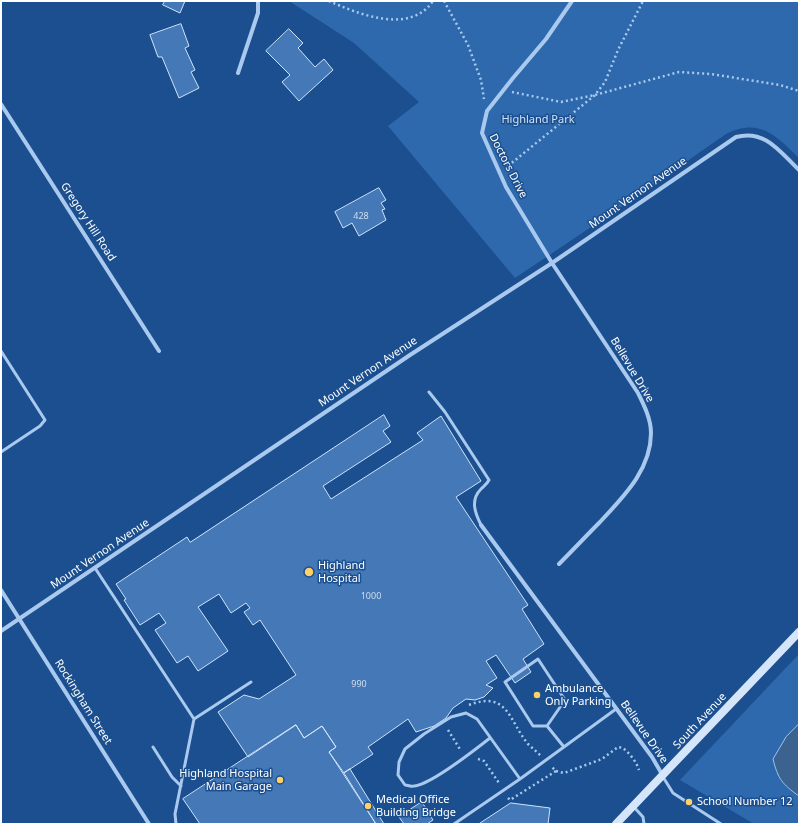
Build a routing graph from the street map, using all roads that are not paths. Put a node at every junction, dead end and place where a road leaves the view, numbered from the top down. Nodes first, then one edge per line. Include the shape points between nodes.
1 (258, 1) edge
2 (572, 1) edge
3 (238, 73) dead end
4 (1, 104) edge
5 (799, 170) edge
6 (552, 263) junction
7 (1, 351) edge
8 (159, 351) dead end
9 (429, 392) dead end
10 (1, 452) edge
11 (481, 524) joint
12 (559, 564) dead end
13 (95, 568) junction
14 (1, 590) edge
15 (19, 619) junction
16 (1, 631) edge
17 (799, 632) edge
18 (251, 682) dead end
19 (616, 708) junction
20 (194, 719) junction
21 (547, 726) junction
22 (490, 738) junction
23 (564, 746) junction
24 (153, 747) dead end
25 (663, 776) junction
26 (520, 779) junction
27 (181, 786) junction
28 (633, 806) junction
29 (150, 824) edge
30 (176, 824) edge
31 (454, 824) edge
32 (616, 824) edge
33 (644, 824) edge
34 (721, 824) edge

1 - 3 street via 258,13
2 - 6 street, Doctors Drive via 546,39 487,111 482,133 506,187
4 - 8 street, Gregory Hill Road
5 - 6 street, Mount Vernon Avenue via 764,139 749,135 736,137
6 - 12 street, Bellevue Drive via 638,392 647,412 651,433 647,455 639,476 625,495
6 - 13 street, Mount Vernon Avenue via 410,355
7 - 10 lane via 45,420
9 - 11 lane via 489,480 480,490 474,505
11 - 19 street, Bellevue Drive
13 - 15 street, Mount Vernon Avenue
13 - 20 lane
14 - 15 street, Rockingham Street
15 - 16 street, Mount Vernon Avenue
15 - 29 street, Rockingham Street
17 - 25 main road, South Avenue
18 - 20 lane
19 - 23 lane
19 - 25 street, Bellevue Drive
20 - 27 lane
21 - 21 lane via 565,700 538,660 505,682 533,726
21 - 23 lane
22 - 22 lane via 477,719 466,713 451,717 405,749 399,762 398,775 405,785 424,784
22 - 26 lane
23 - 26 lane
24 - 27 lane via 172,777
25 - 28 main road, South Avenue
25 - 34 lane via 673,793
26 - 31 lane
27 - 30 lane via 175,814
28 - 32 main road, South Avenue
28 - 33 lane via 643,816

